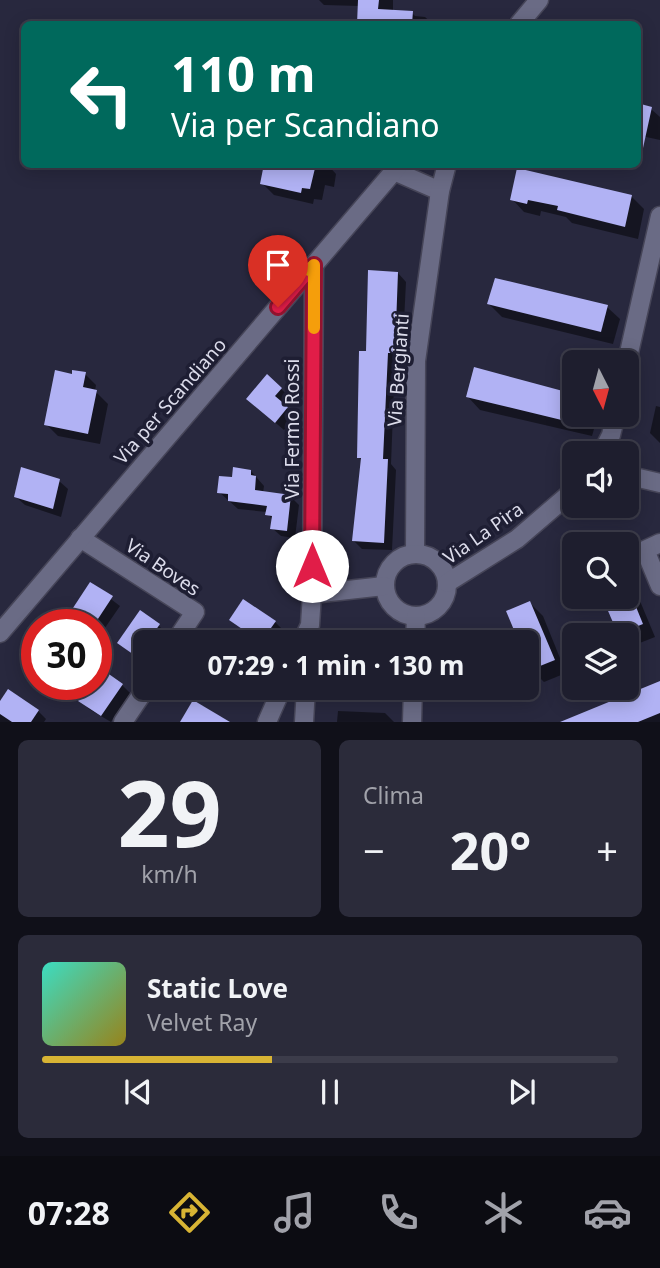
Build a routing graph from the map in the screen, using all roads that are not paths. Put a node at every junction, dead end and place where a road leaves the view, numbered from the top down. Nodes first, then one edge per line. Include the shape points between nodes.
1 (539, 0) edge
2 (522, 21) edge
3 (397, 168) edge
4 (446, 168) edge
5 (440, 191) junction
6 (660, 216) edge
7 (314, 265) junction
8 (654, 267) edge
9 (631, 350) edge
10 (639, 478) edge
11 (660, 483) edge
12 (562, 500) edge
13 (80, 538) junction
14 (660, 543) edge
15 (415, 554) junction
16 (447, 583) junction
17 (384, 586) junction
18 (660, 586) edge
19 (312, 594) junction
20 (416, 616) junction
21 (183, 630) edge
22 (309, 630) edge
23 (415, 630) edge
24 (0, 633) edge
25 (138, 700) edge
26 (277, 700) edge
27 (305, 700) edge
28 (413, 700) edge
29 (124, 722) edge
30 (267, 722) edge
31 (304, 722) edge
32 (412, 722) edge

1 - 2 street
3 - 5 street
3 - 7 street, Via per Scandiano
4 - 5 street, Via Bergianti
5 - 15 street, Via Bergianti via 416,361
6 - 8 street
7 - 13 street, Via per Scandiano
7 - 19 street, Via Fermo Rossi
8 - 9 street
10 - 11 street
12 - 16 street, Via La Pira via 517,539
13 - 21 street, Via Boves via 195,612
13 - 24 street, Via per Scandiano
14 - 18 street via 645,550
15 - 16 street via 440,565
15 - 17 street via 397,560 385,576
16 - 20 street via 435,610
17 - 19 street
17 - 20 street via 398,611
19 - 22 street, Via Fermo Rossi
20 - 23 street
25 - 29 street
26 - 30 street
27 - 31 street
28 - 32 street

